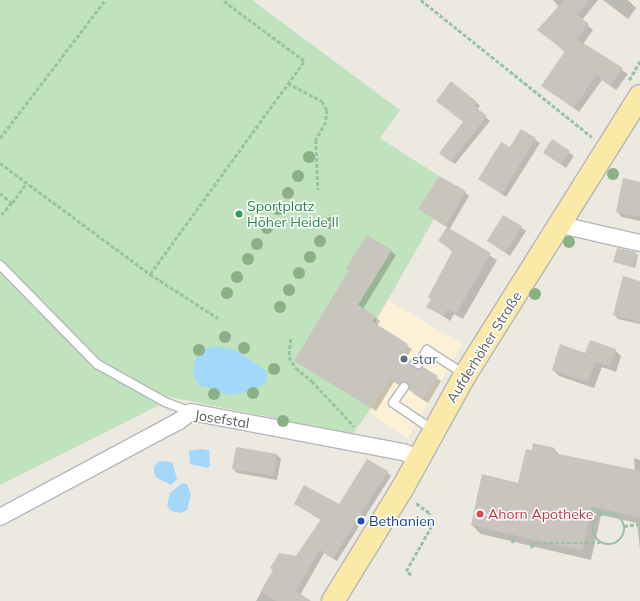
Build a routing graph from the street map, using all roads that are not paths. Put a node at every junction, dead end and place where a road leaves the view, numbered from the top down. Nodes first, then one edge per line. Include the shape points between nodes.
1 (640, 96) edge
2 (561, 225) junction
3 (640, 243) edge
4 (0, 265) edge
5 (418, 364) dead end
6 (465, 375) junction
7 (404, 387) dead end
8 (191, 412) junction
9 (434, 430) junction
10 (419, 458) junction
11 (0, 517) edge
12 (333, 601) edge

1 - 2 main road, Aufderhöher Straße
2 - 3 street
2 - 6 main road, Aufderhöher Straße
4 - 8 lane via 97,364 164,402
5 - 6 lane via 427,350
6 - 9 main road, Aufderhöher Straße
7 - 9 lane via 393,403
8 - 10 street, Josefstal via 376,447
8 - 11 street, Josefstal via 179,421
9 - 10 main road, Aufderhöher Straße
10 - 12 main road, Aufderhöher Straße

